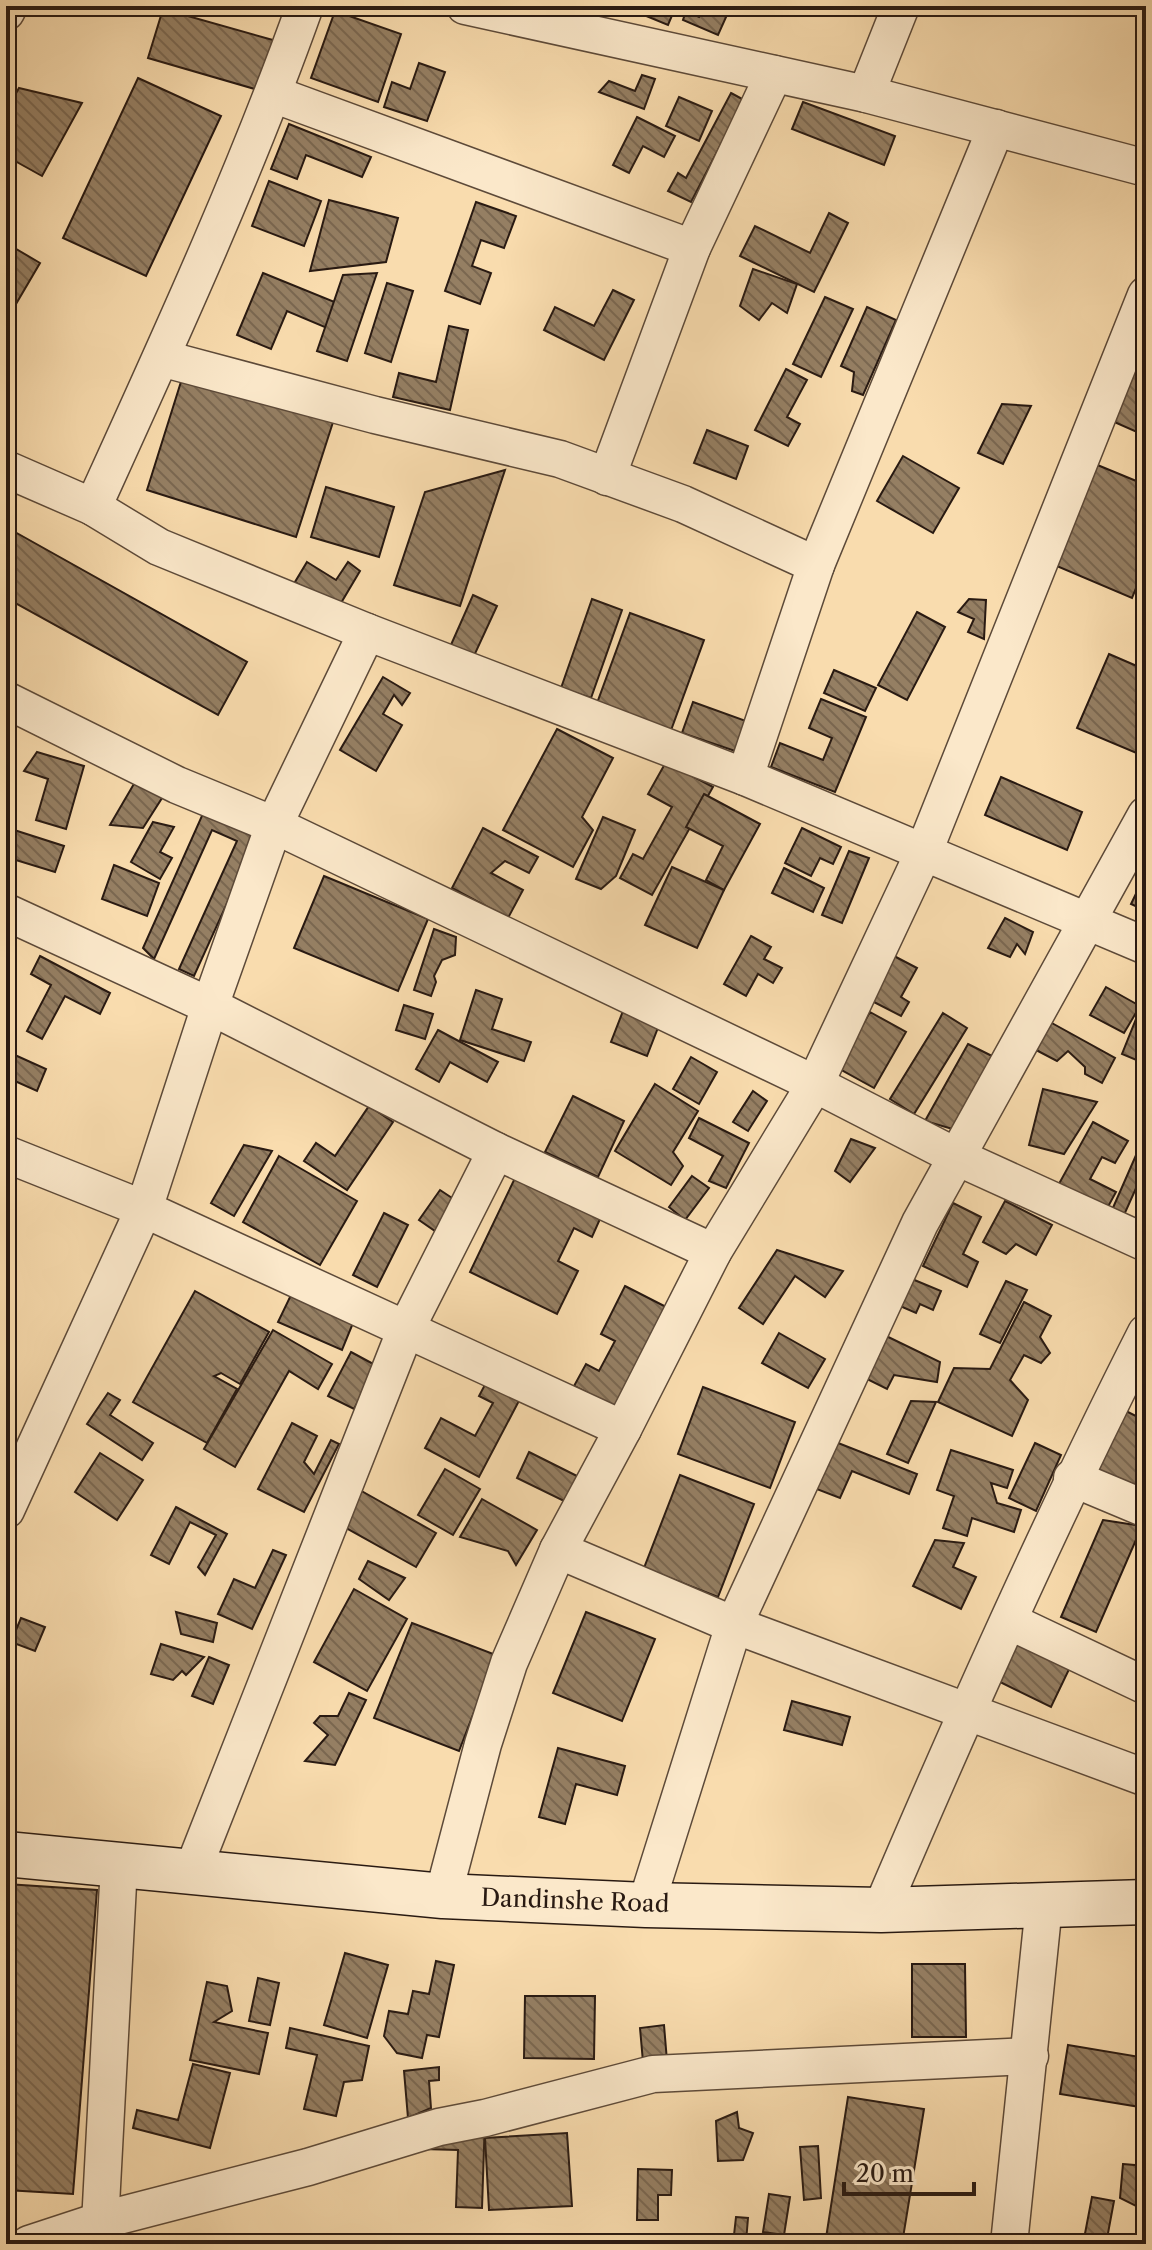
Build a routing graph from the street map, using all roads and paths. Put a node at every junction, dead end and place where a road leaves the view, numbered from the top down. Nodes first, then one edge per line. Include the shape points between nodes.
1 (9, 6) edge
2 (305, 6) edge
3 (465, 6) edge
4 (901, 6) edge
5 (6, 12) edge
6 (601, 20) edge
7 (774, 74) junction
8 (273, 94) junction
9 (866, 94) junction
10 (996, 128) junction
11 (1146, 168) edge
12 (692, 248) junction
13 (1146, 295) edge
14 (161, 358) junction
15 (6, 469) edge
16 (607, 477) junction
17 (93, 507) junction
18 (816, 565) junction
19 (367, 632) junction
20 (6, 700) edge
21 (745, 777) junction
22 (1146, 815) edge
23 (274, 825) junction
24 (923, 854) junction
25 (6, 912) edge
26 (1088, 921) junction
27 (1146, 946) edge
28 (210, 1006) junction
29 (815, 1084) junction
30 (496, 1151) junction
31 (6, 1154) edge
32 (957, 1157) junction
33 (144, 1209) junction
34 (1146, 1243) edge
35 (713, 1252) junction
36 (406, 1329) junction
37 (1146, 1333) edge
38 (623, 1429) junction
39 (1072, 1478) junction
40 (1146, 1509) edge
41 (6, 1510) edge
42 (558, 1550) junction
43 (1009, 1621) junction
44 (734, 1625) junction
45 (1146, 1686) edge
46 (966, 1711) junction
47 (1146, 1778) edge
48 (6, 1854) edge
49 (119, 1865) junction
50 (192, 1872) junction
51 (443, 1896) junction
52 (1146, 1902) edge
53 (646, 1905) junction
54 (1044, 1905) junction
55 (881, 1910) junction
56 (1030, 2056) junction
57 (99, 2233) edge
58 (29, 2244) edge
59 (1009, 2244) edge

1 - 5 street
2 - 8 street
3 - 6 street
4 - 9 street
6 - 7 street
7 - 9 street
7 - 12 street
8 - 12 street
8 - 14 street
9 - 10 street
10 - 11 street
10 - 18 street
12 - 16 street
13 - 24 street
14 - 16 street via 560,459
14 - 17 street
15 - 17 street
16 - 18 street via 683,504
17 - 19 street via 159,547
18 - 21 street
19 - 21 street
19 - 23 street
20 - 23 street via 177,785
21 - 24 street
22 - 26 street
23 - 28 street
23 - 29 street
24 - 26 street
24 - 29 street
25 - 28 street
26 - 27 street
26 - 32 street
28 - 30 street
28 - 33 street
29 - 32 street
29 - 35 street
30 - 35 street
30 - 36 street
31 - 33 street
32 - 34 street
32 - 44 street via 920,1223
33 - 36 street
33 - 41 street
35 - 38 street
36 - 38 street
36 - 50 street
37 - 39 street
38 - 42 street
39 - 40 street
39 - 43 street
42 - 44 street
42 - 51 street via 509,1663
43 - 45 street
43 - 46 street
44 - 46 street
44 - 53 street
46 - 47 street
46 - 55 street
48 - 49 street, Dandinshe Road
49 - 50 street, Dandinshe Road
49 - 57 street
50 - 51 street, Dandinshe Road
51 - 53 street, Dandinshe Road
52 - 54 street, Dandinshe Road
53 - 55 street, Dandinshe Road
54 - 55 street, Dandinshe Road
54 - 56 street
56 - 57 street via 653,2074 439,2127
56 - 59 street
57 - 58 street

